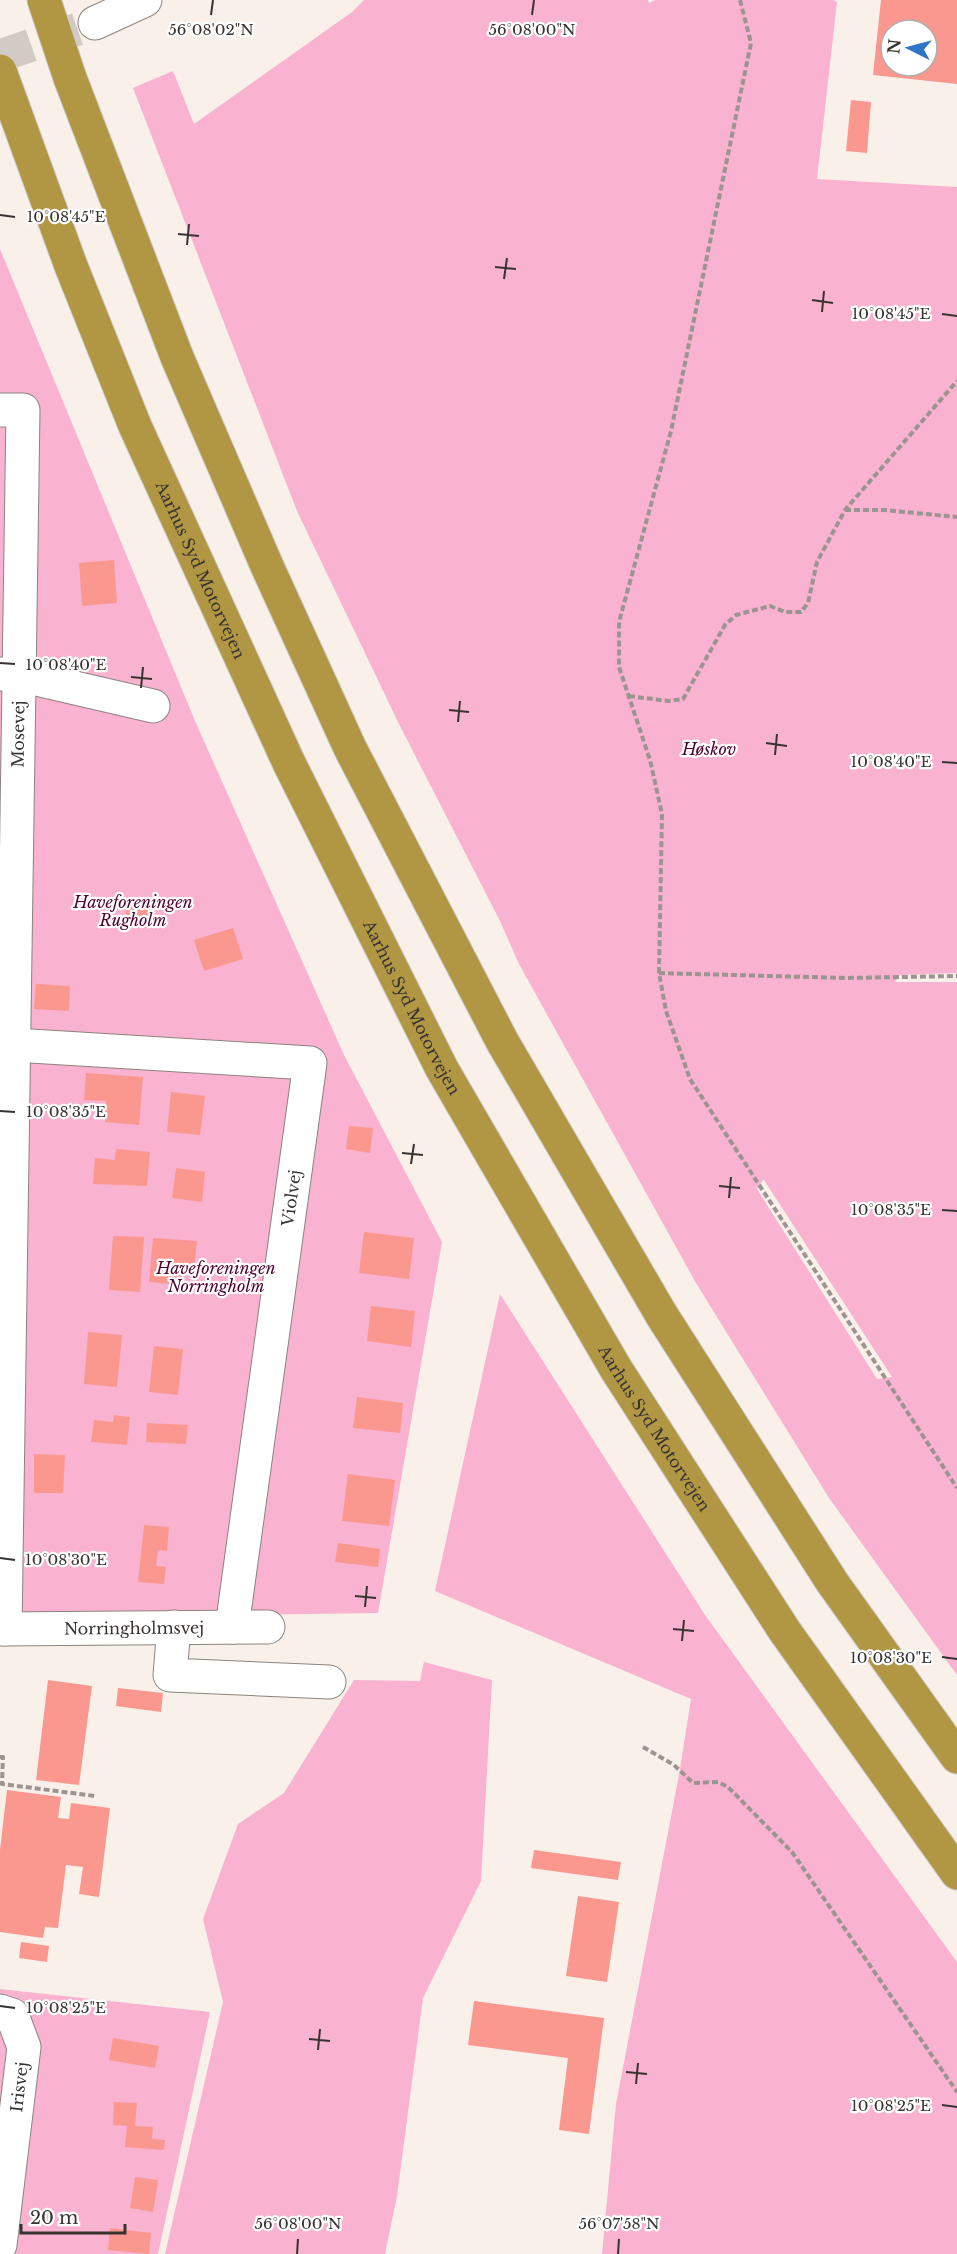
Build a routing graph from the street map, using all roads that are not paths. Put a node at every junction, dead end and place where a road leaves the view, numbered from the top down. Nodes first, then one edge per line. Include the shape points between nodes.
1 (44, 0) edge
2 (145, 0) edge
3 (94, 23) tunnel mouth
4 (0, 71) edge
5 (0, 410) edge
6 (10, 675) edge
7 (153, 706) dead end
8 (14, 1045) junction
9 (174, 1627) junction
10 (232, 1627) junction
11 (268, 1627) dead end
12 (3, 1629) edge
13 (329, 1682) dead end
14 (957, 1757) edge
15 (957, 1874) edge
16 (0, 2011) edge
17 (0, 2245) edge

1 - 14 highway via 177,357 267,566 350,748 502,1041 680,1343 832,1582
2 - 3 street
4 - 15 highway, Aarhus Syd Motorvejen via 71,267 135,426 289,763 442,1069 616,1369 784,1630
5 - 6 street, Mosevej via 23,410
6 - 7 street
6 - 8 street, Mosevej
8 - 10 street, Violvej via 310,1063
8 - 12 street, Mosevej
9 - 10 street, Norringholmsvej
9 - 12 street, Norringholmsvej
9 - 13 street via 170,1675
10 - 11 street, Norringholmsvej
16 - 17 street, Irisvej via 12,2015 24,2047

